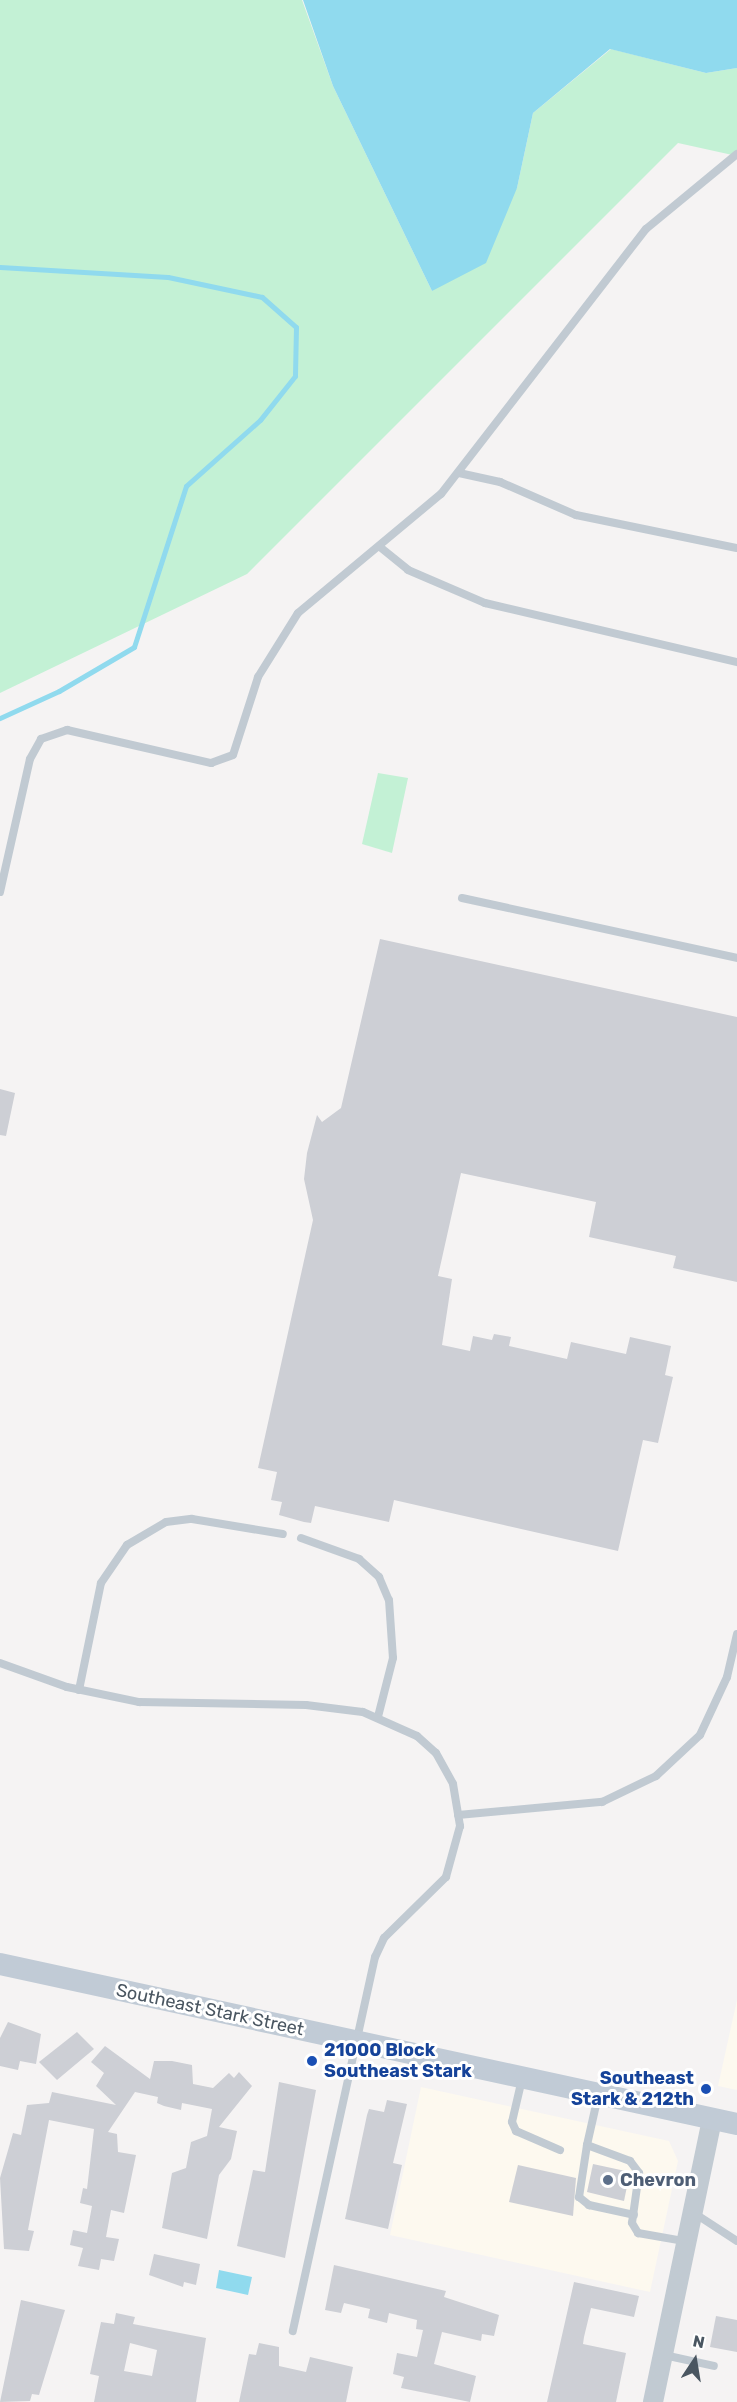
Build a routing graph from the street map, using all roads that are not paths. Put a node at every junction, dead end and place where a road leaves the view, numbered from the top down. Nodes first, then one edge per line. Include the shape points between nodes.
1 (737, 154) edge
2 (459, 473) junction
3 (380, 547) junction
4 (737, 548) edge
5 (737, 662) edge
6 (0, 892) edge
7 (462, 898) dead end
8 (737, 958) edge
9 (283, 1534) dead end
10 (300, 1538) dead end
11 (737, 1634) edge
12 (0, 1663) edge
13 (80, 1690) junction
14 (378, 1717) junction
15 (458, 1815) junction
16 (0, 1964) edge
17 (355, 2041) junction
18 (522, 2078) junction
19 (598, 2094) junction
20 (712, 2119) junction
21 (737, 2124) edge
22 (587, 2145) junction
23 (560, 2150) dead end
24 (693, 2212) junction
25 (634, 2215) junction
26 (737, 2241) edge
27 (687, 2242) junction
28 (293, 2331) dead end
29 (663, 2355) junction
30 (714, 2366) dead end
31 (653, 2402) edge

1 - 2 lane via 646,229
2 - 3 lane
2 - 4 lane via 500,482 576,515
3 - 5 lane via 408,570 485,603
3 - 6 lane via 298,613 273,646 239,746 224,761 67,730 41,739 30,759
7 - 8 lane
9 - 13 lane via 192,1519 143,1532 110,1562 90,1626
10 - 14 lane via 359,1559 379,1577 389,1600 393,1658
11 - 15 lane via 727,1677 700,1735 656,1776 602,1802
12 - 13 lane
13 - 14 lane via 170,1704 341,1707
14 - 15 lane via 436,1753 453,1784
15 - 17 lane via 456,1852 446,1877 384,1938 375,1956
16 - 17 main road, Southeast Stark Street
17 - 18 main road, Southeast Stark Street
17 - 28 lane
18 - 19 main road, Southeast Stark Street
18 - 23 lane via 512,2122 516,2131
19 - 20 main road, Southeast Stark Street
19 - 22 lane
20 - 21 main road, Southeast Stark Street
20 - 24 street
22 - 25 lane via 630,2161 639,2173
22 - 25 lane via 579,2197 589,2205
24 - 26 lane
24 - 27 street
25 - 27 lane via 638,2233
27 - 29 street
29 - 30 lane
29 - 31 street

